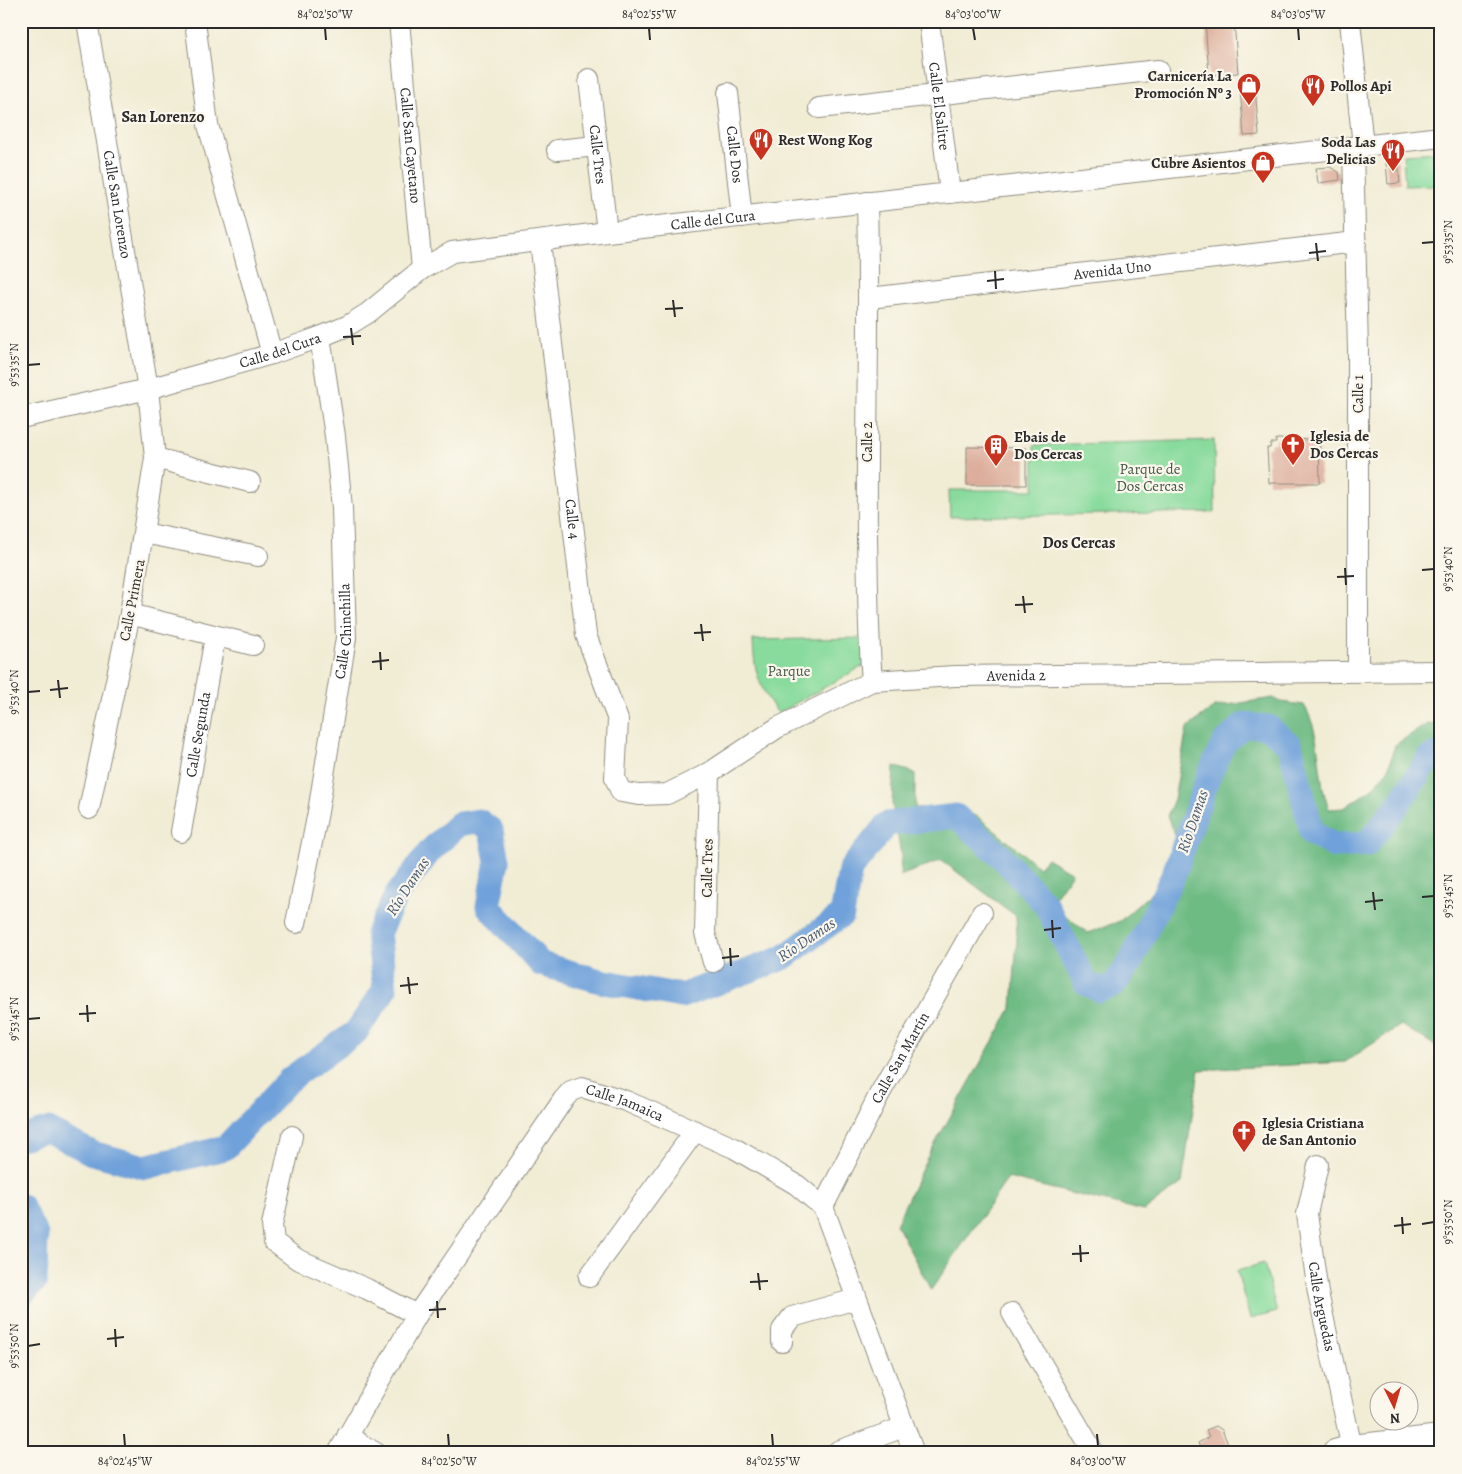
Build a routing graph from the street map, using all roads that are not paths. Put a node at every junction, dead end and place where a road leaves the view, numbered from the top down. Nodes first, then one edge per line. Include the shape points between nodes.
1 (87, 21) edge
2 (195, 21) edge
3 (399, 21) edge
4 (929, 21) edge
5 (1350, 21) edge
6 (1158, 70) dead end
7 (589, 79) dead end
8 (728, 93) dead end
9 (938, 93) junction
10 (819, 108) dead end
11 (1441, 137) edge
12 (597, 146) junction
13 (1358, 147) junction
14 (557, 150) dead end
15 (950, 193) junction
16 (867, 202) junction
17 (742, 216) junction
18 (607, 232) junction
19 (540, 241) junction
20 (1356, 242) junction
21 (422, 268) junction
22 (870, 298) junction
23 (320, 337) junction
24 (272, 354) junction
25 (148, 389) junction
26 (22, 414) edge
27 (155, 458) junction
28 (250, 482) dead end
29 (144, 533) junction
30 (258, 556) dead end
31 (130, 614) junction
32 (215, 637) junction
33 (253, 645) dead end
34 (1358, 671) junction
35 (1441, 671) edge
36 (872, 682) junction
37 (709, 772) junction
38 (621, 792) joint
39 (89, 809) dead end
40 (181, 832) dead end
41 (982, 913) dead end
42 (296, 923) dead end
43 (713, 962) dead end
44 (695, 1131) junction
45 (292, 1136) dead end
46 (1318, 1165) dead end
47 (823, 1207) junction
48 (589, 1277) dead end
49 (856, 1299) junction
50 (1012, 1313) dead end
51 (417, 1315) junction
52 (782, 1342) dead end
53 (904, 1427) junction
54 (1441, 1438) edge
55 (342, 1444) edge
56 (1344, 1450) edge
57 (838, 1451) dead end
58 (376, 1453) edge
59 (914, 1453) edge
60 (1094, 1453) edge

1 - 25 street, Calle San Lorenzo
2 - 24 street via 208,125
3 - 21 street, Calle San Cayetano
4 - 9 street, Calle El Salitre
5 - 13 street, Calle 1
6 - 9 street
7 - 12 street, Calle Tres
8 - 17 street, Calle Dos
9 - 10 street
9 - 15 street, Calle El Salitre
11 - 13 street, Calle del Cura
12 - 14 street
12 - 18 street, Calle Tres
13 - 15 street, Calle del Cura
13 - 20 street, Calle 1
15 - 16 street, Calle del Cura
16 - 17 street, Calle del Cura
16 - 22 street, Calle 2
17 - 18 street, Calle del Cura
18 - 19 street, Calle del Cura
19 - 21 street, Calle del Cura via 452,252
19 - 38 street, Calle 4 via 586,635 618,720 615,778
20 - 22 street, Avenida Uno
20 - 34 street, Calle 1
21 - 23 street, Calle del Cura via 368,312 347,326
22 - 36 street, Calle 2 via 867,476
23 - 24 street, Calle del Cura
23 - 42 street, Calle Chinchilla via 342,508 346,638
24 - 25 street, Calle del Cura
25 - 26 street, Calle del Cura
25 - 27 street, Calle Primera
27 - 28 street
27 - 29 street, Calle Primera
29 - 30 street
29 - 31 street, Calle Primera
31 - 32 street
31 - 39 street, Calle Primera
32 - 33 street
32 - 40 street, Calle Segunda
34 - 35 street, Avenida 2
34 - 36 street, Avenida 2 via 955,676
36 - 37 street, Avenida 2 via 777,728
37 - 38 street, Avenida 2 via 667,794
37 - 43 street, Calle Tres via 705,933
41 - 47 street, Calle San Martín via 879,1095
44 - 47 street, Calle Jamaica via 765,1166 797,1185
44 - 48 street
44 - 51 street, Calle Jamaica via 626,1101 582,1087 571,1091
45 - 51 street via 272,1225 274,1242 297,1259
46 - 56 street, Calle Arguedas via 1307,1214
47 - 49 street
49 - 52 street via 792,1318 782,1330
49 - 53 street
50 - 60 street
51 - 55 street, Calle Jamaica
53 - 57 street
53 - 59 street
54 - 56 main road
55 - 58 street

